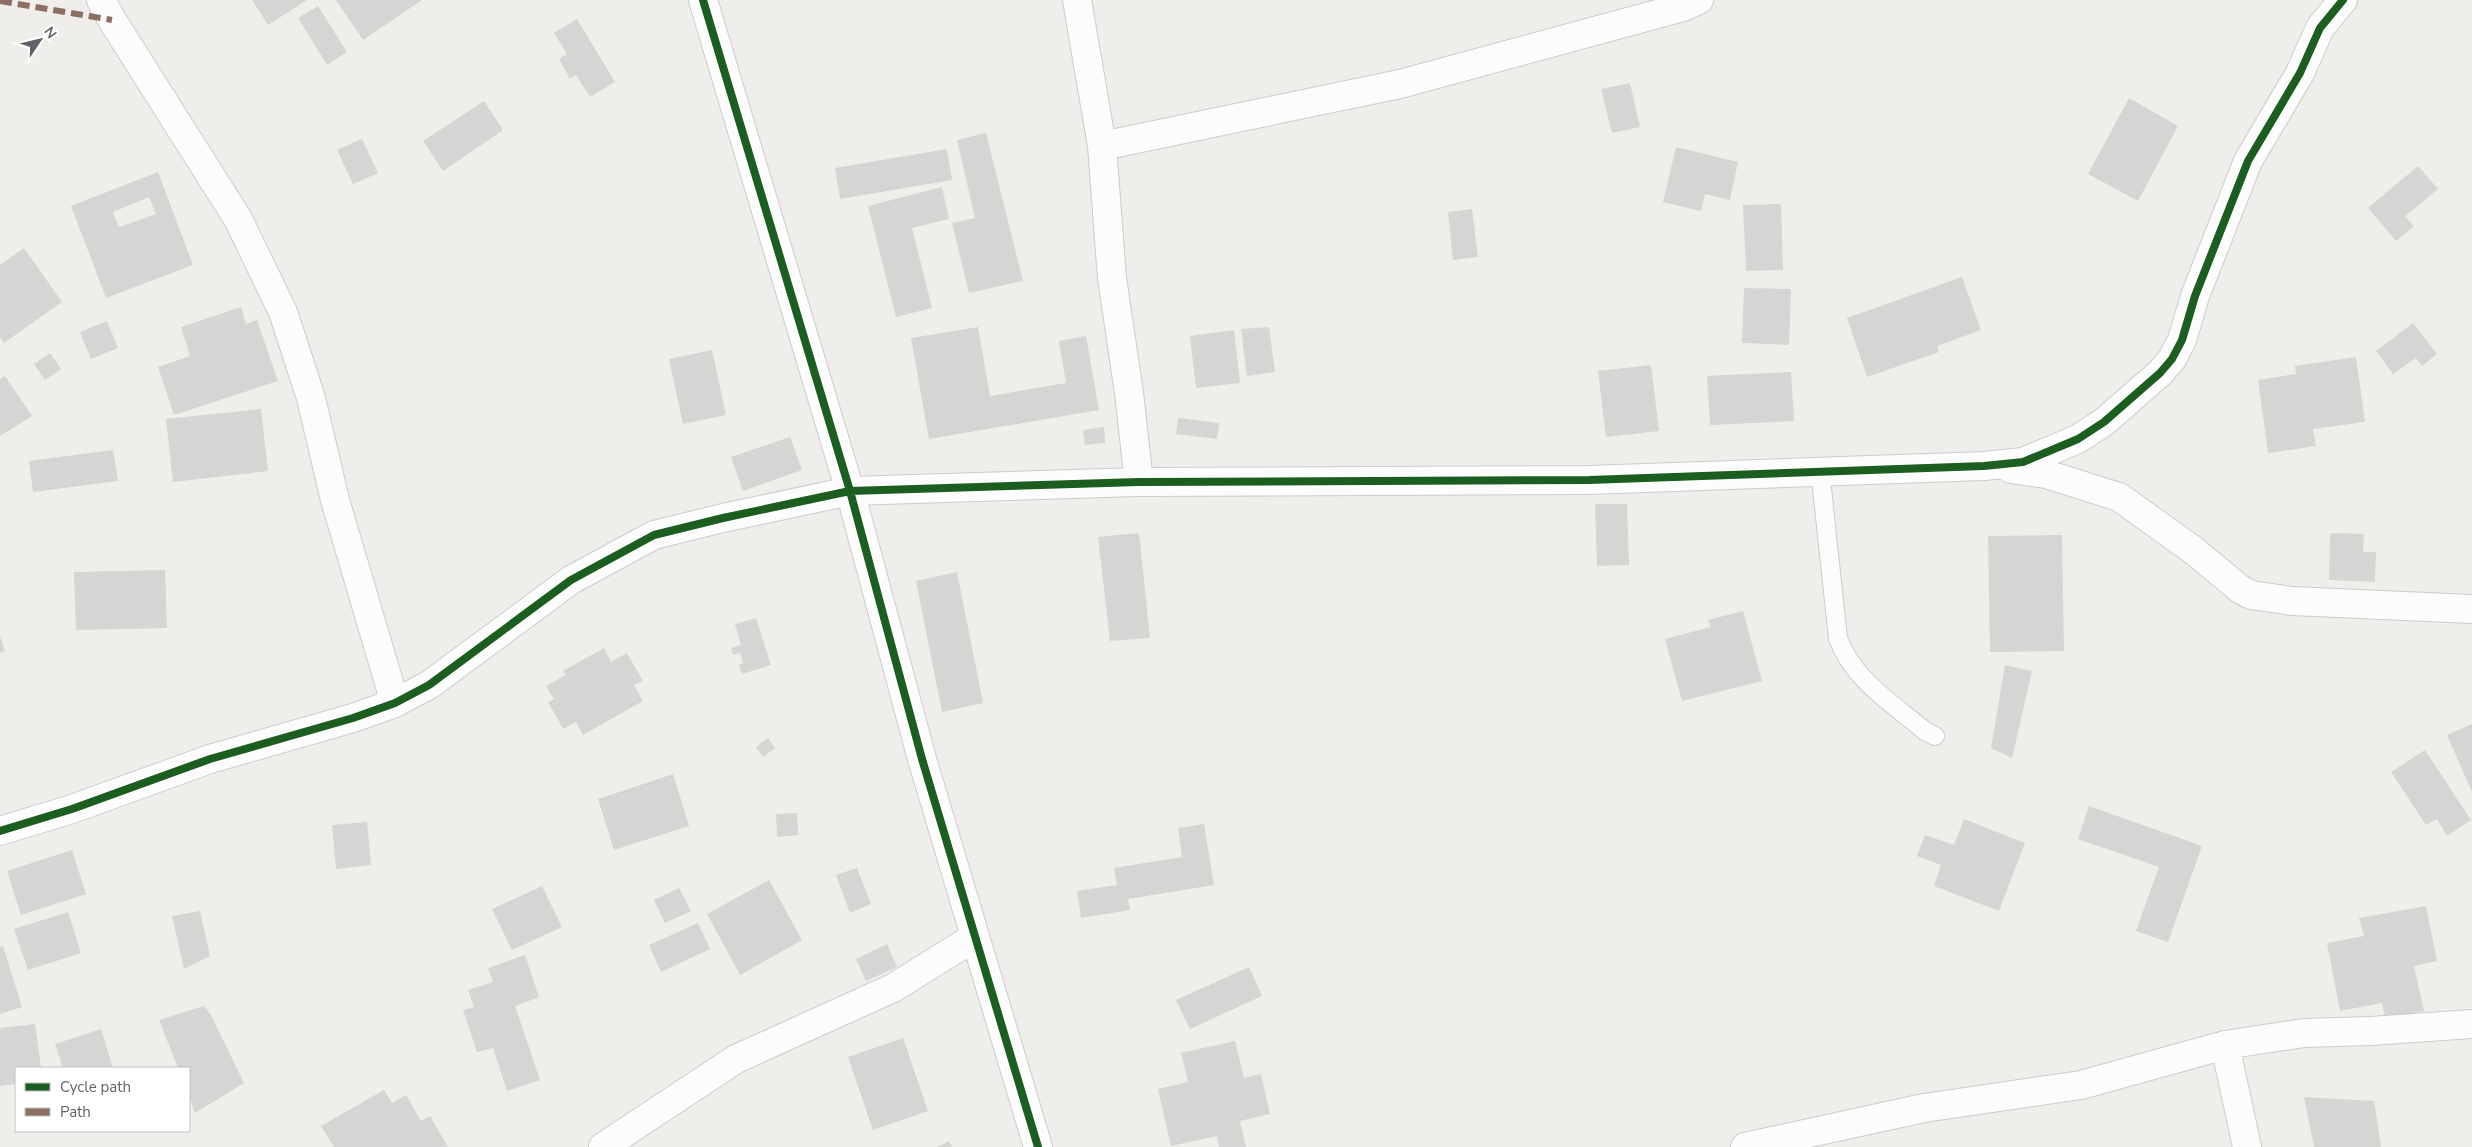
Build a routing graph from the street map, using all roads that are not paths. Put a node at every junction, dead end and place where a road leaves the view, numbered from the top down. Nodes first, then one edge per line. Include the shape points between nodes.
1 (101, 0) edge
2 (703, 0) edge
3 (1077, 0) edge
4 (1699, 0) edge
5 (2343, 0) edge
6 (1102, 146) junction
7 (1984, 466) junction
8 (1820, 470) junction
9 (1139, 482) junction
10 (850, 492) junction
11 (2472, 609) edge
12 (396, 703) junction
13 (1935, 736) dead end
14 (0, 831) edge
15 (975, 937) junction
16 (2472, 1024) edge
17 (2225, 1045) junction
18 (604, 1147) edge
19 (1038, 1147) edge
20 (1745, 1147) edge
21 (2247, 1147) edge

1 - 12 street via 238,219 283,312 311,398 335,500
2 - 10 street
3 - 6 street
4 - 6 street via 1400,84
5 - 7 street via 2320,28 2300,73 2248,161 2195,296 2182,340 2172,359 2104,422 2078,439 2023,462
6 - 9 street via 1112,278
7 - 8 street
7 - 11 street via 2046,474 2119,497 2251,595 2292,601
8 - 9 street via 1589,480
8 - 13 lane via 1842,652 1866,682
9 - 10 street
10 - 12 street via 654,535 572,580 470,657
10 - 15 street via 922,759
12 - 14 street via 210,758 72,809
15 - 18 street via 893,988 736,1059
15 - 19 street
16 - 17 street via 2304,1033
17 - 20 street via 2080,1085 1924,1108
17 - 21 street

